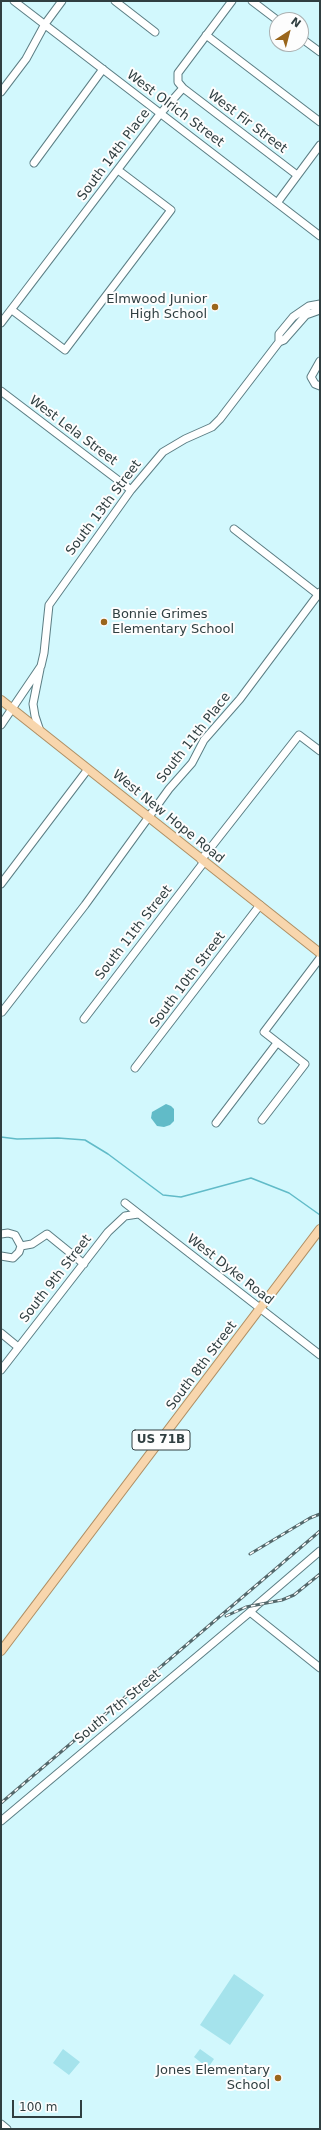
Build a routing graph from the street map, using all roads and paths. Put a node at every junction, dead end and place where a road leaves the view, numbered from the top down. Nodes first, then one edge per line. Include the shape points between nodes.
1 (14, 1) edge
2 (62, 1) edge
3 (115, 1) edge
4 (232, 1) edge
5 (252, 1) edge
6 (269, 14) edge
7 (45, 24) junction
8 (155, 32) dead end
9 (206, 35) junction
10 (309, 44) edge
11 (320, 52) edge
12 (103, 69) junction
13 (183, 88) junction
14 (1, 92) edge
15 (160, 114) junction
16 (320, 122) edge
17 (320, 145) edge
18 (34, 164) dead end
19 (118, 170) junction
20 (298, 175) junction
21 (277, 203) junction
22 (320, 236) edge
23 (320, 304) edge
24 (12, 310) junction
25 (320, 310) edge
26 (1, 323) edge
27 (279, 342) junction
28 (320, 361) edge
29 (320, 386) edge
30 (1, 392) edge
31 (131, 490) junction
32 (234, 529) dead end
33 (319, 594) edge
34 (41, 666) junction
35 (1, 700) edge
36 (11, 708) junction
37 (1, 724) edge
38 (40, 731) junction
39 (320, 751) edge
40 (88, 769) junction
41 (148, 817) junction
42 (203, 861) junction
43 (1, 884) edge
44 (260, 905) junction
45 (320, 953) edge
46 (320, 958) edge
47 (2, 1012) edge
48 (84, 1019) dead end
49 (278, 1043) junction
50 (135, 1068) dead end
51 (262, 1120) dead end
52 (216, 1123) dead end
53 (125, 1203) dead end
54 (138, 1214) junction
55 (320, 1229) edge
56 (1, 1234) edge
57 (21, 1246) junction
58 (1, 1256) edge
59 (84, 1264) junction
60 (261, 1308) junction
61 (1, 1333) edge
62 (18, 1347) junction
63 (320, 1355) edge
64 (1, 1370) edge
65 (320, 1551) edge
66 (250, 1612) junction
67 (1, 1650) edge
68 (320, 1668) edge
69 (1, 1821) edge
70 (1, 2124) edge
71 (7, 2129) edge

1 - 7 street, West Olrich Street
2 - 7 street
3 - 8 street
4 - 9 street
5 - 6 street
7 - 12 street, West Olrich Street
7 - 14 street via 26,59
9 - 13 street via 178,73 178,82
9 - 16 street
10 - 11 street
12 - 15 street, West Olrich Street
12 - 18 street
13 - 15 street, South 14th Place
13 - 20 street, West Fir Street
15 - 19 street, South 14th Place
15 - 21 street, West Olrich Street
17 - 20 street
19 - 24 street, South 14th Place
19 - 24 street via 171,210 65,350
20 - 21 street
21 - 22 street, West Olrich Street
23 - 27 street, South 13th Street via 309,306 293,317 279,334
24 - 26 street, South 14th Place
25 - 27 street, South 13th Street via 306,315 284,340
27 - 31 street, South 13th Street via 220,419 212,427 163,452
28 - 29 street via 311,377 315,384
30 - 31 street, West Lela Street
31 - 34 street, South 13th Street via 49,605
32 - 33 street
33 - 41 street, South 11th Place via 240,698 204,740 192,764
34 - 36 street, South 13th Street
34 - 38 street via 33,704
35 - 36 main road, West New Hope Road
36 - 37 street, South 13th Street
36 - 38 main road, West New Hope Road
38 - 40 main road, West New Hope Road
39 - 42 street, South 11th Street via 299,735
40 - 41 main road, West New Hope Road
40 - 43 street
41 - 42 main road, West New Hope Road
41 - 47 street, South 11th Place via 85,905
42 - 44 main road, West New Hope Road
42 - 48 street, South 11th Street
44 - 45 main road, West New Hope Road
44 - 50 street, South 10th Street
46 - 49 street via 264,1032
49 - 51 street via 305,1064
49 - 52 street
53 - 54 street, West Dyke Road
54 - 59 street, South 9th Street via 125,1216 108,1232
54 - 60 street, West Dyke Road
55 - 60 main road, South 8th Street / US 71B
56 - 57 street via 15,1235
57 - 58 street via 12,1258
57 - 59 street via 32,1244 47,1234
59 - 62 street, South 9th Street
60 - 63 street, West Dyke Road
60 - 67 main road, South 8th Street / US 71B
61 - 62 street
62 - 64 street, South 9th Street
65 - 66 street, South 7th Street
66 - 68 street
66 - 69 street, South 7th Street
70 - 71 street

